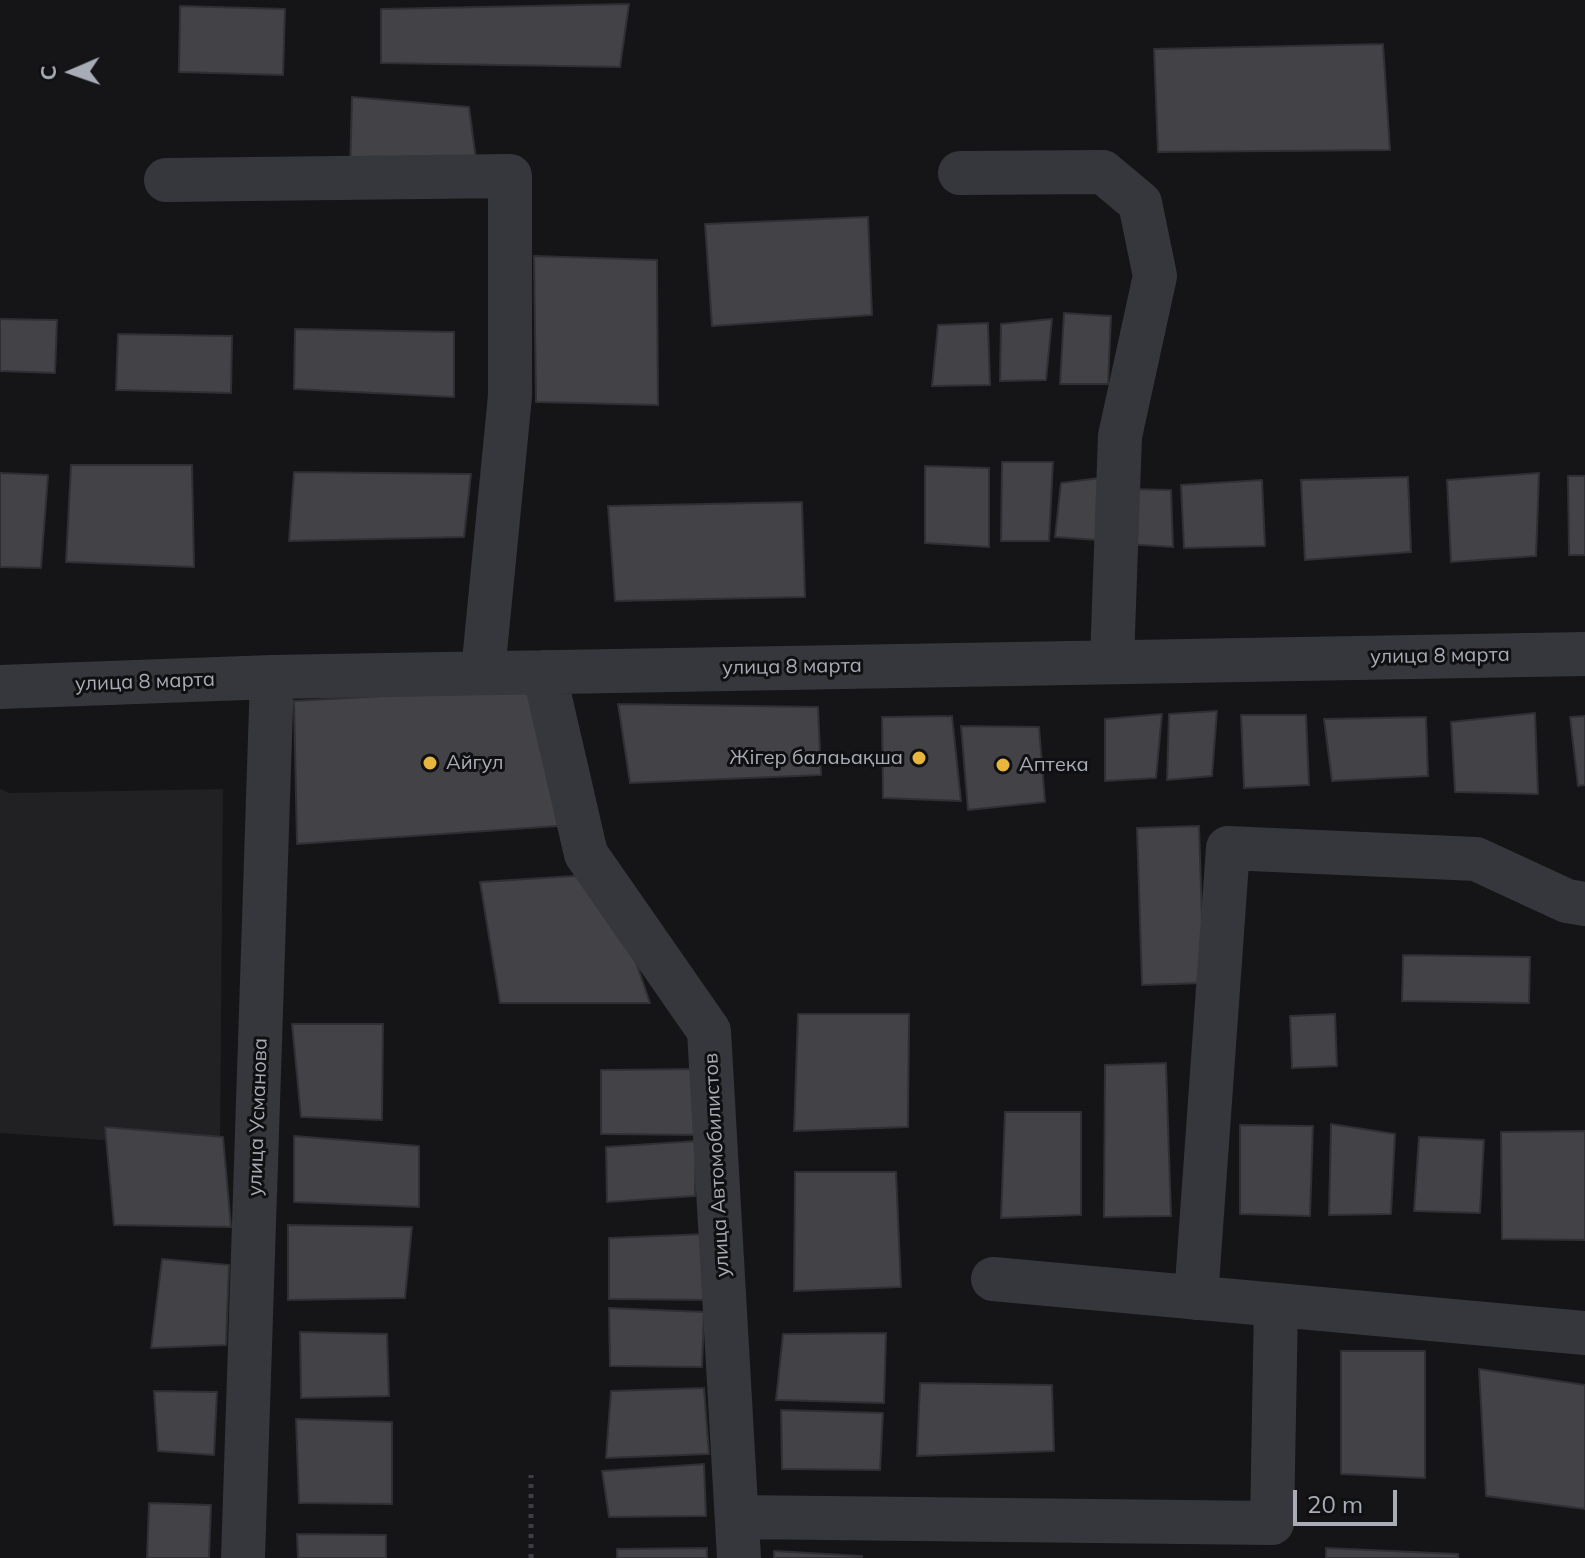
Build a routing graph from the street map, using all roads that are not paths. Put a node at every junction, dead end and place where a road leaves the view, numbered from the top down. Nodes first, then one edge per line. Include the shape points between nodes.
1 (960, 173) dead end
2 (166, 180) dead end
3 (1585, 654) edge
4 (1112, 661) junction
5 (483, 672) junction
6 (544, 672) junction
7 (272, 677) junction
8 (0, 687) edge
9 (1585, 904) edge
10 (993, 1279) dead end
11 (1196, 1298) junction
12 (1276, 1305) junction
13 (1585, 1333) edge
14 (738, 1538) edge
15 (243, 1558) edge

1 - 4 street via 1103,172 1140,203 1155,276 1120,436
2 - 5 street via 510,176 510,396
3 - 4 street, улица 8 марта
4 - 6 street, улица 8 марта
5 - 6 street, улица 8 марта
5 - 7 street, улица 8 марта
6 - 14 street, улица Автомобилистов via 586,854 709,1031
7 - 8 street, улица 8 марта
7 - 15 street, улица Усманова
9 - 11 street via 1567,901 1476,859 1228,848
10 - 11 street
11 - 12 street
12 - 13 street
12 - 14 street via 1272,1523

